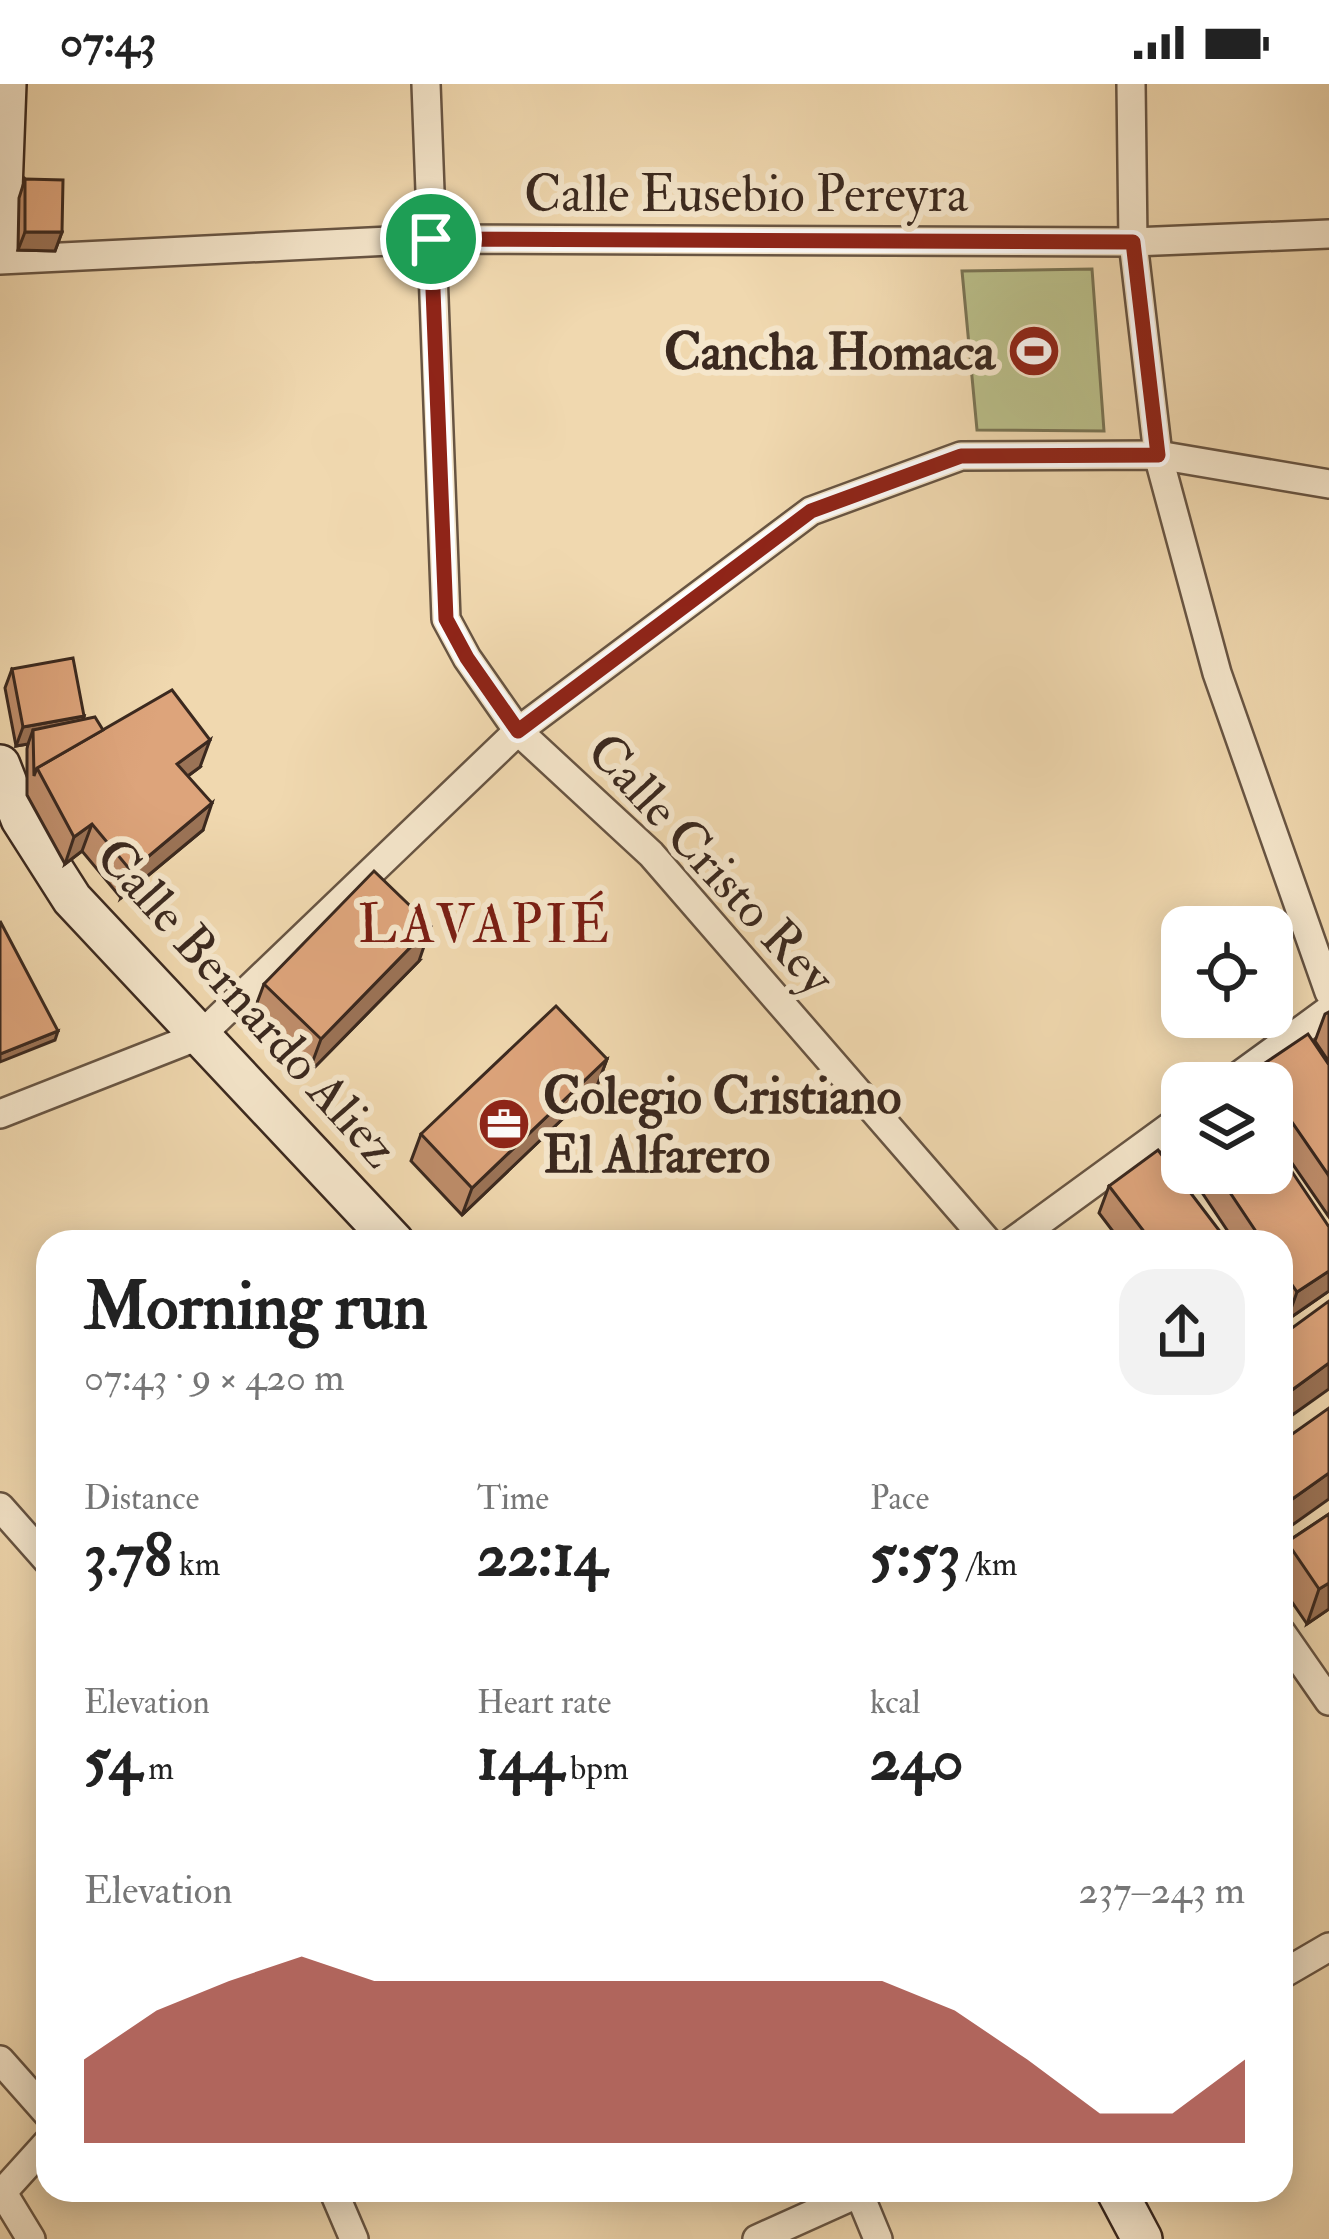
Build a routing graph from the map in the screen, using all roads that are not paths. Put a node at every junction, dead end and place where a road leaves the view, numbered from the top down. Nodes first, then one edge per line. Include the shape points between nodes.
1 (427, 84) edge
2 (1131, 84) edge
3 (3, 109) edge
4 (1329, 234) edge
5 (431, 239) junction
6 (1133, 242) junction
7 (0, 243) edge
8 (0, 260) edge
9 (1158, 455) junction
10 (1329, 484) edge
11 (518, 731) junction
12 (0, 765) edge
13 (1329, 992) edge
14 (1329, 1010) edge
15 (201, 1035) junction
16 (1258, 1062) edge
17 (0, 1114) edge
18 (1161, 1133) edge
19 (383, 1230) edge
20 (978, 1230) edge
21 (1028, 1230) edge
22 (0, 1507) edge
23 (36, 1548) edge
24 (1293, 1649) edge
25 (1329, 1701) edge
26 (1329, 1947) edge
27 (1293, 1968) edge
28 (0, 2060) edge
29 (36, 2100) edge
30 (36, 2156) edge
31 (2, 2194) edge
32 (338, 2202) edge
33 (840, 2202) edge
34 (866, 2202) edge
35 (1122, 2202) edge
36 (31, 2239) edge
37 (354, 2239) edge
38 (757, 2239) edge
39 (878, 2239) edge
40 (1142, 2239) edge

1 - 5 street, Calle Cristo Rey
2 - 6 street
3 - 7 main road
4 - 6 street, Calle Eusebio Pereyra
5 - 6 street, Calle Eusebio Pereyra
5 - 8 street, Calle Eusebio Pereyra
5 - 11 street, Calle Cristo Rey via 446,619
6 - 9 street
9 - 10 street
9 - 11 street via 961,456 811,511
9 - 13 street via 1216,673
11 - 15 street
11 - 20 street, Calle Cristo Rey via 651,854
12 - 15 main road, Calle Bernardo Aliez via 21,819 72,899
14 - 16 street
15 - 17 street
15 - 19 main road, Calle Bernardo Aliez
18 - 21 street
22 - 23 street
24 - 25 street
26 - 27 street
28 - 29 street
30 - 31 street
31 - 36 street
32 - 37 street
33 - 38 street
34 - 39 street
35 - 40 main road

